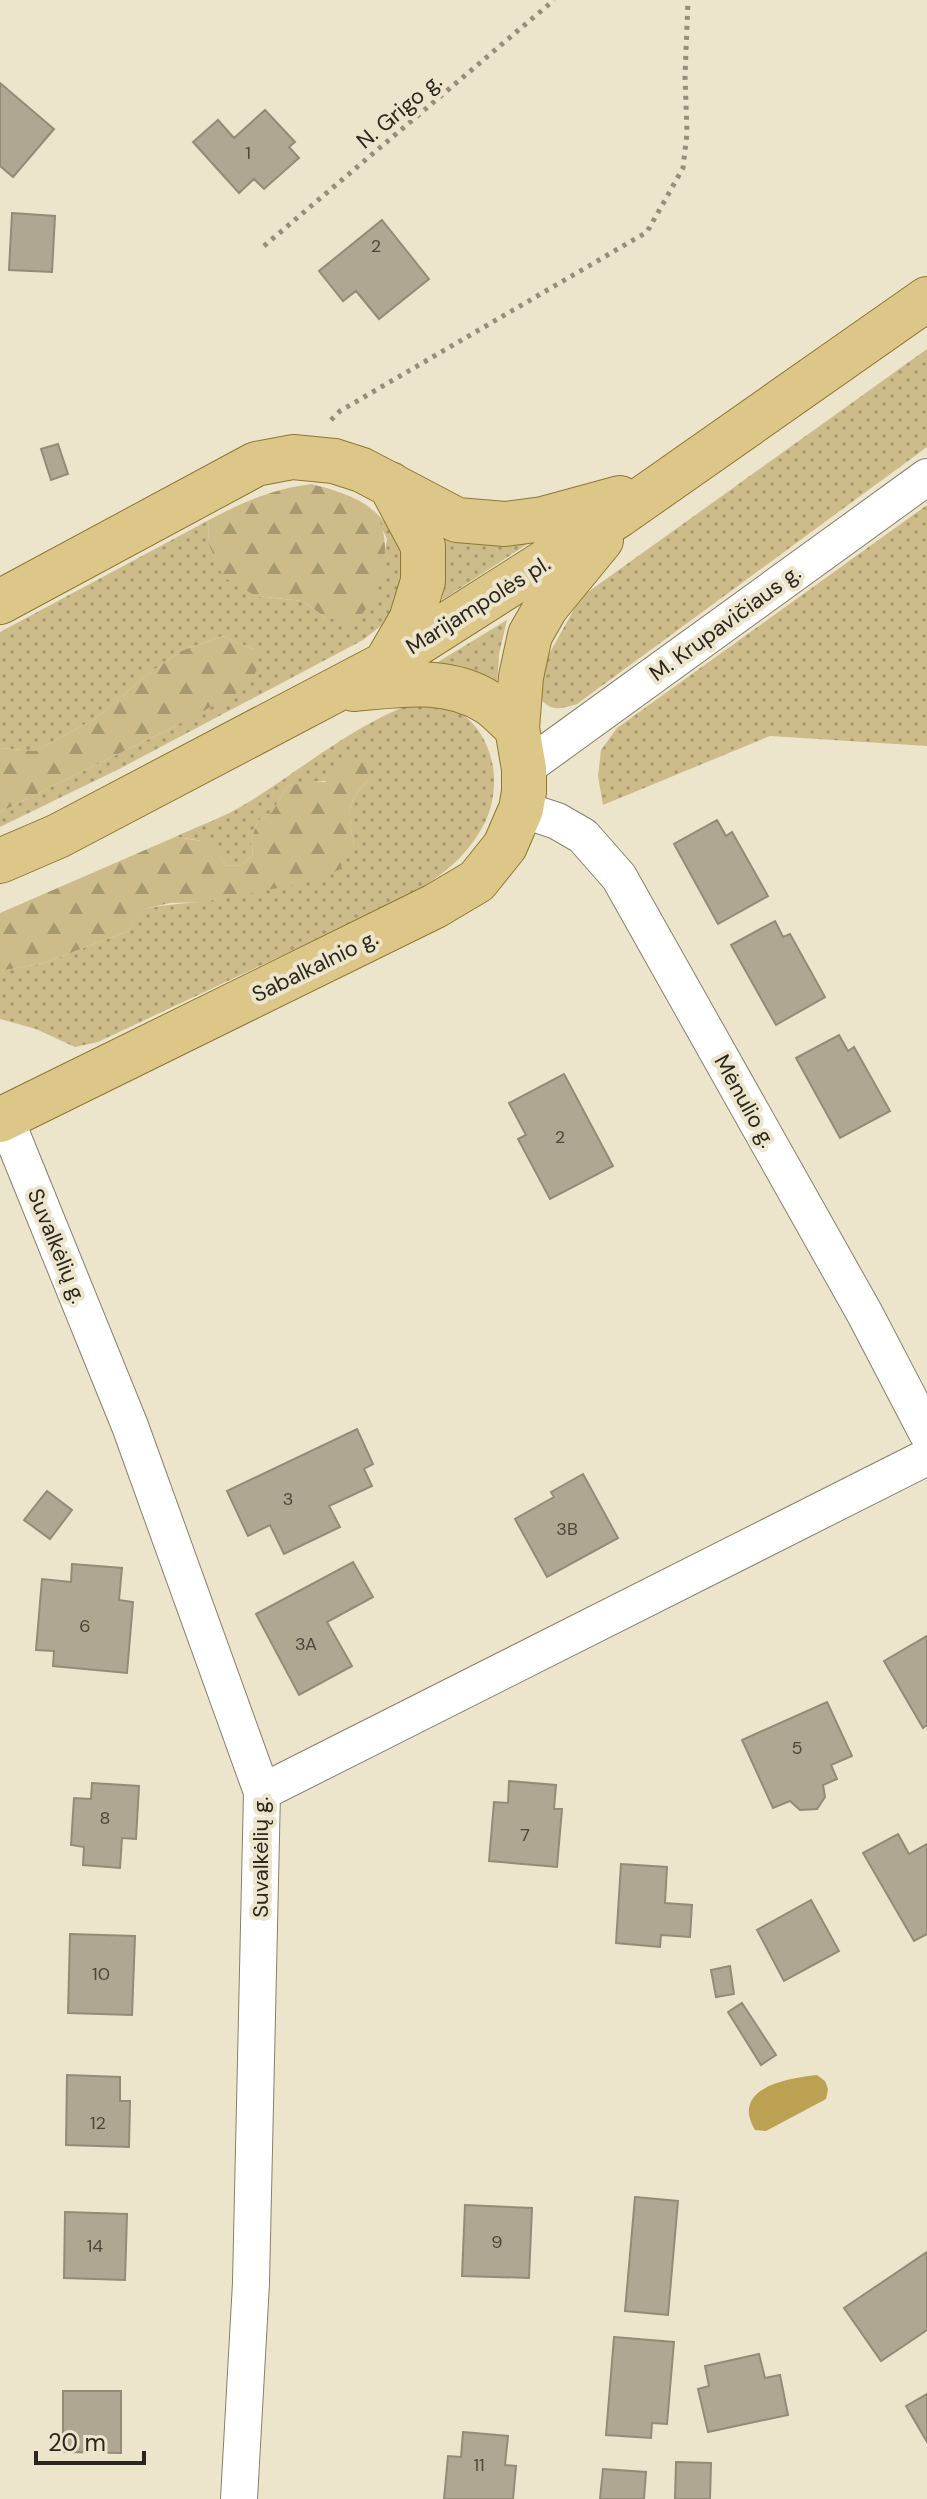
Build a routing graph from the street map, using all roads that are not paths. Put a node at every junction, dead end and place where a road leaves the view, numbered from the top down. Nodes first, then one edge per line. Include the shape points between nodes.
1 (927, 299) edge
2 (927, 477) edge
3 (390, 484) junction
4 (664, 485) junction
5 (619, 515) junction
6 (0, 602) edge
7 (385, 664) junction
8 (337, 691) junction
9 (521, 769) junction
10 (0, 861) edge
11 (2, 1119) edge
12 (927, 1433) edge
13 (927, 1457) edge
14 (262, 1792) junction
15 (239, 2499) edge

1 - 4 main road, Marijampolės pl.
2 - 9 street, M. Krupavičiaus g.
3 - 4 main road via 457,520 505,524 543,519
3 - 6 main road via 334,461 293,457 256,464
3 - 7 main road via 423,546 423,581 411,620
4 - 5 main road, Marijampolės pl.
5 - 7 main road, Marijampolės pl.
5 - 9 main road, Sabalkalnio g. via 530,635 521,677
7 - 8 main road, Marijampolės pl.
8 - 9 main road via 421,683 457,687 490,703
8 - 10 main road, Marijampolės pl.
9 - 11 main road, Sabalkalnio g. via 505,846 477,881
9 - 12 street, Mėnulio g. via 557,821 583,836 619,877
11 - 14 street, Suvalkėlių g. via 130,1426
13 - 14 street
14 - 15 street, Suvalkėlių g. via 251,2283

